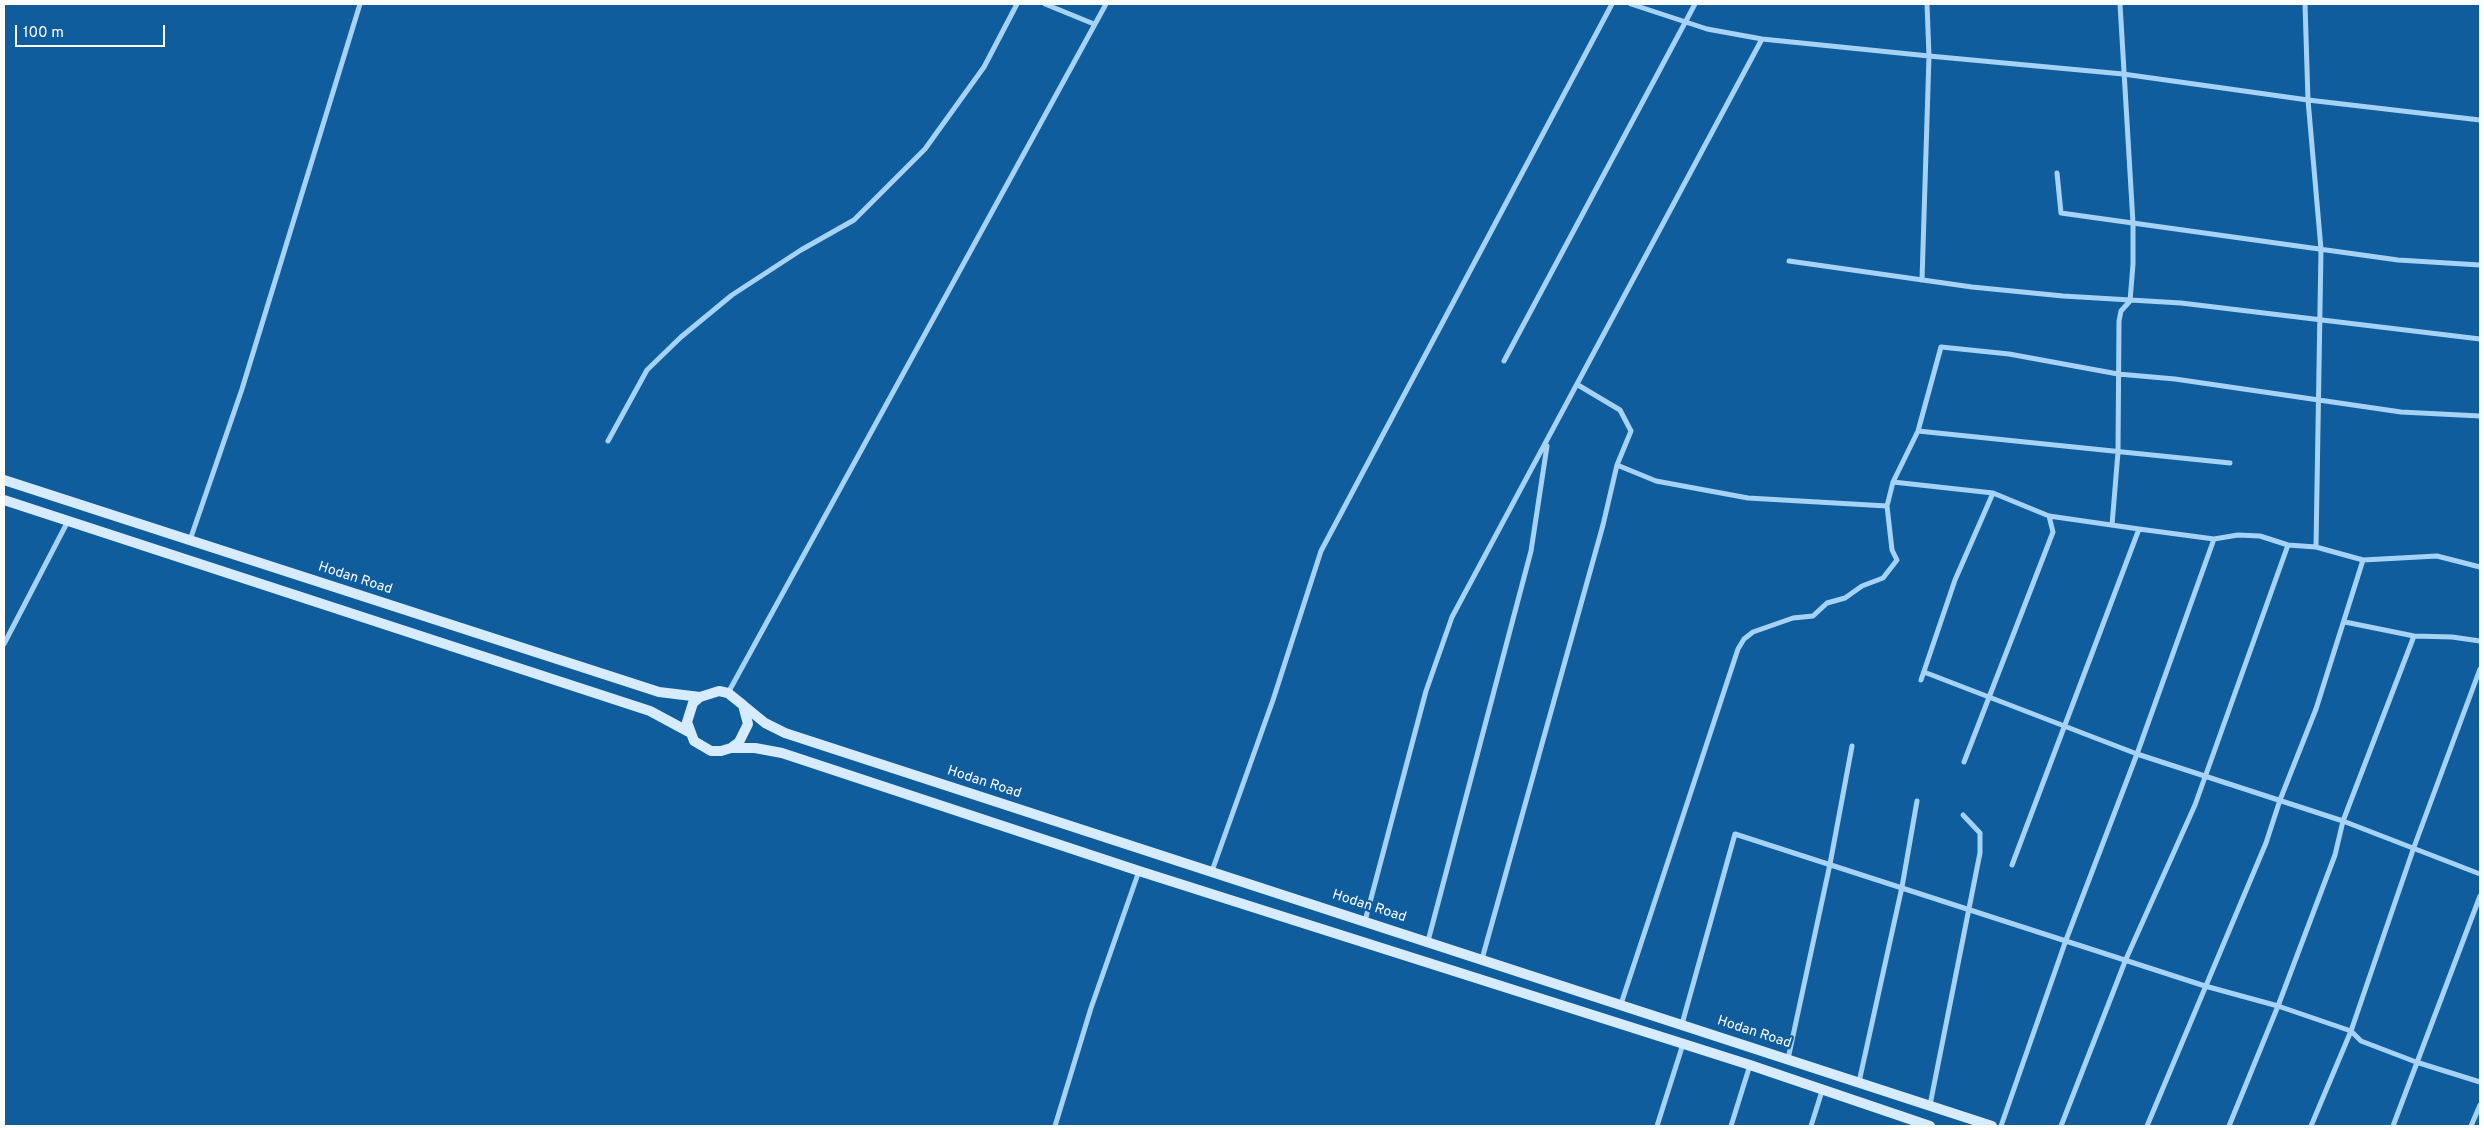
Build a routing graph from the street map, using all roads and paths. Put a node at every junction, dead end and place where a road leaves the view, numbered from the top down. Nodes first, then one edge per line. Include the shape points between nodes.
1 (360, 4) edge
2 (1018, 4) edge
3 (1045, 4) edge
4 (1106, 4) edge
5 (1612, 4) edge
6 (1631, 4) edge
7 (1696, 4) edge
8 (1927, 4) edge
9 (2120, 4) edge
10 (2305, 4) edge
11 (1686, 22) junction
12 (1094, 24) junction
13 (1762, 39) junction
14 (1929, 56) junction
15 (2123, 74) junction
16 (2308, 100) junction
17 (2480, 120) edge
18 (2057, 173) dead end
19 (2133, 223) junction
20 (2321, 248) junction
21 (1789, 261) dead end
22 (2480, 265) edge
23 (1922, 280) junction
24 (2130, 301) junction
25 (2321, 319) junction
26 (2480, 339) edge
27 (1504, 361) dead end
28 (2118, 374) junction
29 (1578, 385) junction
30 (2319, 401) junction
31 (2480, 416) edge
32 (1918, 431) junction
33 (608, 441) dead end
34 (1548, 441) junction
35 (2118, 452) junction
36 (2230, 462) dead end
37 (1617, 465) junction
38 (4, 480) edge
39 (1893, 482) junction
40 (1993, 492) junction
41 (4, 500) edge
42 (1887, 506) junction
43 (2049, 516) junction
44 (68, 521) junction
45 (2112, 525) junction
46 (2138, 529) junction
47 (2214, 539) junction
48 (190, 540) junction
49 (2288, 545) junction
50 (2316, 547) junction
51 (2363, 560) junction
52 (2480, 567) edge
53 (2345, 622) junction
54 (2414, 636) junction
55 (2480, 641) edge
56 (4, 644) edge
57 (2480, 669) edge
58 (1924, 672) junction
59 (1921, 680) dead end
60 (728, 693) junction
61 (1989, 695) junction
62 (700, 697) junction
63 (743, 705) junction
64 (2065, 728) junction
65 (689, 732) junction
66 (1852, 746) dead end
67 (731, 748) junction
68 (2137, 754) junction
69 (1964, 762) dead end
70 (2205, 778) junction
71 (2280, 800) junction
72 (1917, 801) dead end
73 (1962, 815) dead end
74 (2343, 820) junction
75 (2414, 848) junction
76 (1830, 864) junction
77 (2012, 865) dead end
78 (1139, 871) junction
79 (1212, 871) junction
80 (2480, 874) edge
81 (1902, 887) junction
82 (2480, 896) edge
83 (1970, 909) junction
84 (1365, 920) junction
85 (2066, 940) junction
86 (1428, 941) junction
87 (1482, 959) junction
88 (2126, 959) junction
89 (2205, 986) junction
90 (1621, 1004) junction
91 (2278, 1006) junction
92 (1682, 1024) junction
93 (2351, 1031) junction
94 (1683, 1044) junction
95 (1788, 1059) junction
96 (2416, 1062) junction
97 (1750, 1065) junction
98 (1859, 1082) junction
99 (2480, 1082) edge
100 (1822, 1091) junction
101 (2480, 1105) edge
102 (1930, 1106) junction
103 (1055, 1126) edge
104 (1657, 1126) edge
105 (1731, 1126) edge
106 (1812, 1126) edge
107 (1930, 1126) edge
108 (1992, 1126) edge
109 (2001, 1126) edge
110 (2061, 1126) edge
111 (2148, 1126) edge
112 (2229, 1126) edge
113 (2311, 1126) edge
114 (2393, 1126) edge
115 (2471, 1126) edge

1 - 48 street via 242,389
2 - 33 street via 984,67 925,148 854,220 732,295 682,337 647,370
3 - 12 street
4 - 12 street
5 - 79 street via 1321,551 1273,700
6 - 11 street
7 - 11 street
8 - 14 street
9 - 15 street
10 - 16 street
11 - 13 street
11 - 27 street
12 - 60 street
13 - 14 street
13 - 29 street
14 - 15 street
14 - 23 street
15 - 16 street
15 - 19 street
16 - 17 street
16 - 20 street
18 - 19 street via 2061,213
19 - 20 street
19 - 24 street
20 - 22 street via 2398,260
20 - 25 street
21 - 23 street
23 - 24 street
24 - 25 street via 2182,303
24 - 28 street via 2120,316
25 - 26 street
25 - 30 street
28 - 30 street via 2175,379
28 - 32 street via 2009,354 1941,347
28 - 35 street
29 - 34 street
29 - 37 street via 1620,410 1632,431
30 - 31 street via 2401,412
30 - 50 street
32 - 35 street
32 - 39 street
34 - 84 street via 1452,617 1426,691
34 - 86 street via 1531,551
35 - 36 street
35 - 45 street
37 - 42 street via 1656,481 1748,498
37 - 87 street via 1603,526
38 - 48 main road, Hodan Road
39 - 40 street
39 - 42 street
40 - 43 street
40 - 58 street via 1955,580
41 - 44 main road
42 - 90 street via 1892,550 1897,560 1883,578 1862,586 1845,598 1827,603 1813,616 1793,618 1753,632 1738,649
43 - 45 street
43 - 61 street via 2053,532
44 - 56 street
44 - 65 main road via 650,710
45 - 46 street
46 - 47 street
46 - 64 street
47 - 49 street via 2238,534 2260,536
47 - 68 street
48 - 62 main road, Hodan Road via 659,692
49 - 50 street
49 - 70 street
50 - 51 street
51 - 52 street via 2437,556
51 - 53 street
53 - 54 street
53 - 71 street via 2316,709
54 - 55 street
54 - 74 street
57 - 75 street
58 - 59 street
58 - 61 street
60 - 62 main road, Hodan Road via 719,691
60 - 63 main road, Hodan Road
61 - 64 street
61 - 69 street
62 - 65 main road via 689,712
63 - 67 main road via 748,724 745,734
63 - 79 main road, Hodan Road via 765,723 785,733
64 - 68 street
64 - 77 street
65 - 67 main road via 694,740 711,751
66 - 76 street
67 - 78 main road via 782,753
68 - 70 street
68 - 85 street
70 - 71 street via 2228,782
70 - 88 street
71 - 74 street
71 - 89 street via 2266,843
72 - 81 street
73 - 83 street via 1980,833 1980,853
74 - 75 street
74 - 91 street via 2335,855
75 - 80 street
75 - 93 street
76 - 81 street
76 - 92 street via 1735,834
76 - 95 street
78 - 94 main road
78 - 103 street
79 - 84 main road, Hodan Road
81 - 83 street
81 - 98 street
82 - 96 street
83 - 85 street
83 - 102 street
84 - 86 main road, Hodan Road
85 - 88 street
85 - 109 street
86 - 87 main road, Hodan Road
87 - 90 main road, Hodan Road
88 - 89 street
88 - 110 street
89 - 91 street
89 - 111 street
90 - 92 main road, Hodan Road
91 - 93 street
91 - 112 street
92 - 95 main road, Hodan Road
93 - 96 street via 2361,1041
93 - 113 street
94 - 97 main road
94 - 104 street
95 - 98 main road, Hodan Road
96 - 99 street
96 - 114 street
97 - 100 main road
97 - 105 street
98 - 102 main road, Hodan Road
100 - 106 street
100 - 107 main road
101 - 115 street
102 - 108 main road, Hodan Road

